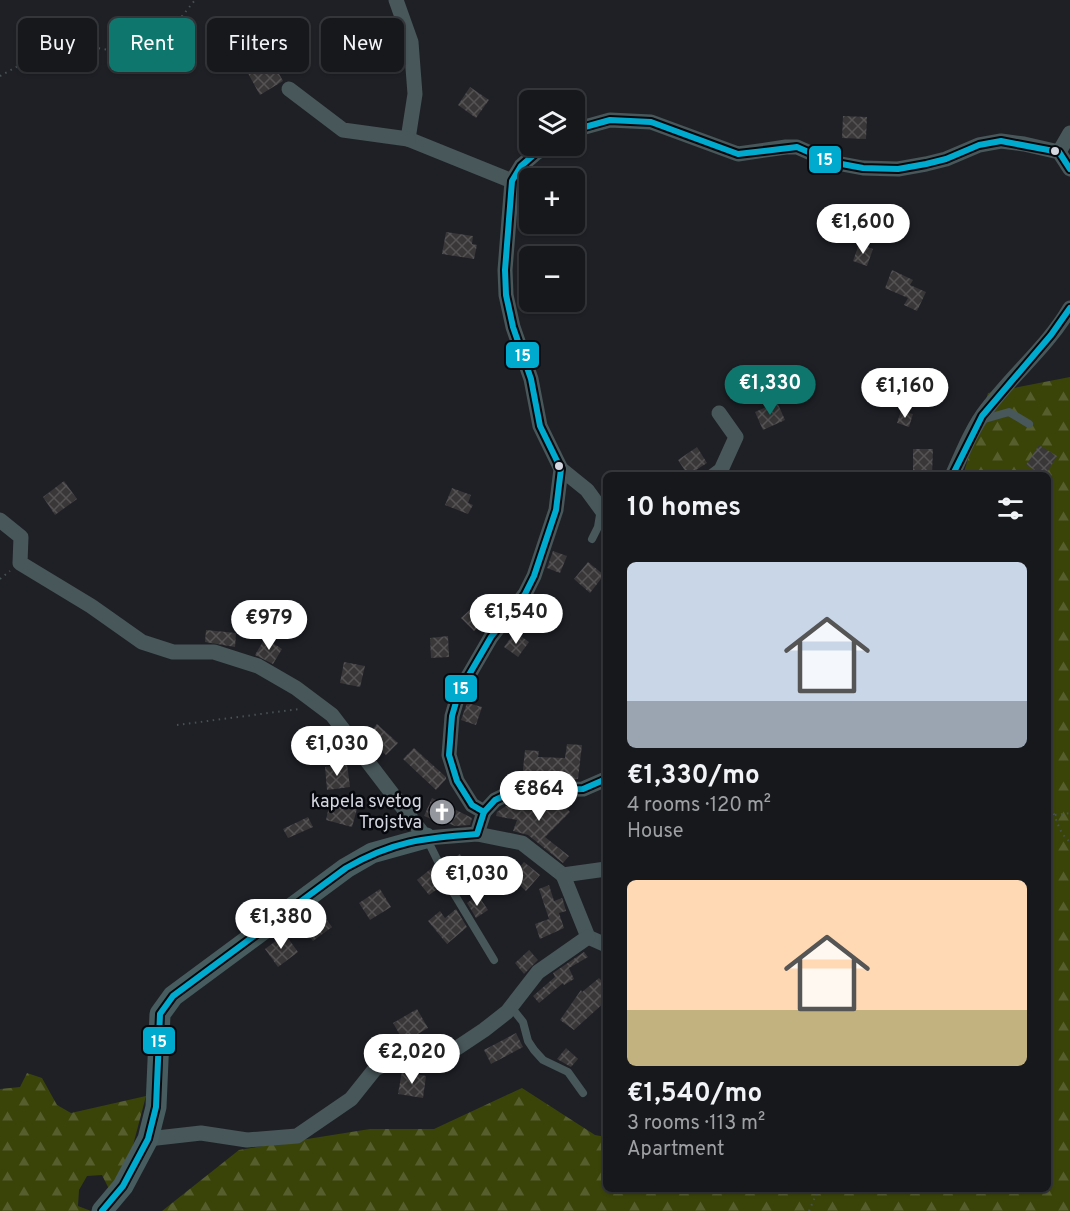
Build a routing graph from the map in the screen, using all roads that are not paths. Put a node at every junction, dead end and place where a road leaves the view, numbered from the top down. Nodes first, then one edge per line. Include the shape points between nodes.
1 (396, 0) edge
2 (289, 89) dead end
3 (585, 127) edge
4 (1070, 133) edge
5 (408, 139) junction
6 (1059, 152) junction
7 (533, 156) edge
8 (1070, 169) edge
9 (512, 182) junction
10 (1069, 313) edge
11 (719, 413) dead end
12 (980, 420) junction
13 (1029, 424) dead end
14 (561, 469) junction
15 (718, 472) edge
16 (954, 472) edge
17 (603, 513) edge
18 (0, 520) edge
19 (592, 539) dead end
20 (603, 780) edge
21 (484, 812) junction
22 (477, 834) junction
23 (426, 838) junction
24 (603, 869) edge
25 (563, 875) junction
26 (588, 937) junction
27 (603, 944) edge
28 (494, 960) dead end
29 (511, 1007) junction
30 (583, 1093) dead end
31 (148, 1139) junction
32 (102, 1211) edge

1 - 5 street via 412,52 415,94
2 - 5 street via 343,130
3 - 6 street via 610,120 651,122 738,154 797,147 831,162 862,168 898,169 926,164 1001,141
4 - 6 street
5 - 9 street
6 - 8 street
7 - 9 street
9 - 14 street via 504,270 506,295 531,379 540,426
10 - 12 street
11 - 15 street via 736,437
12 - 13 lane via 1009,412
12 - 16 street
14 - 17 street via 587,489
14 - 21 street via 556,510 534,576 525,594 491,637 459,692 452,716 448,754 457,781 472,805
17 - 19 lane
18 - 23 street via 21,537 20,563 142,642 173,652 214,652 258,666 296,688 332,715
20 - 21 street via 584,789 514,791 495,800
21 - 22 street
22 - 23 street
22 - 25 street via 522,843
23 - 28 lane
23 - 31 main road via 372,853 346,868 172,996 160,1014 156,1107
24 - 25 street
25 - 26 street
26 - 27 street
26 - 29 street via 538,972
29 - 30 lane via 523,1022 534,1050 543,1060 568,1072
29 - 31 street via 457,1048 409,1052 375,1069 351,1099 297,1136 247,1140 201,1132
31 - 32 main road via 123,1186

